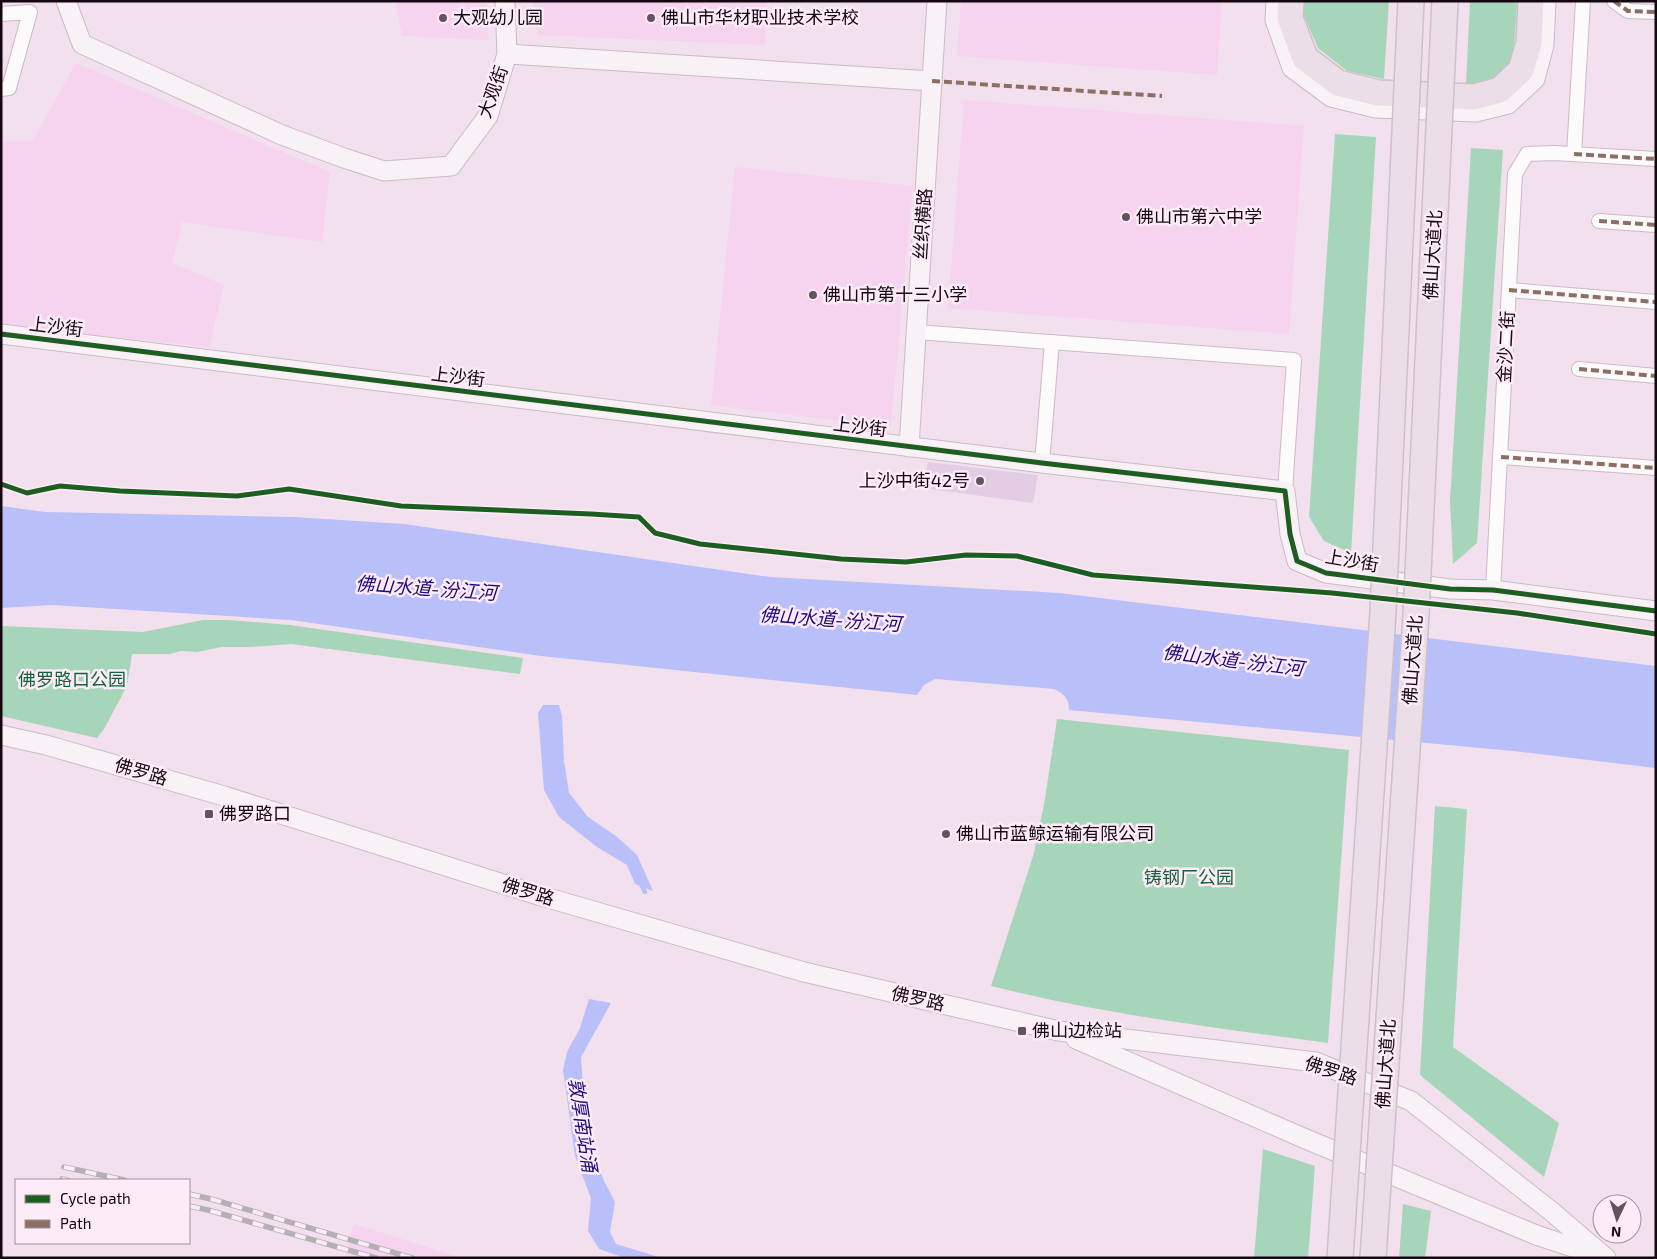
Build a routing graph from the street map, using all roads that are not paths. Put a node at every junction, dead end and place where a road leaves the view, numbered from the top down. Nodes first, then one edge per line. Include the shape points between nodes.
1 (66, 1) edge
2 (505, 1) edge
3 (937, 1) edge
4 (1276, 1) edge
5 (1291, 1) edge
6 (1411, 1) edge
7 (1445, 1) edge
8 (1530, 1) edge
9 (1546, 1) edge
10 (1583, 1) edge
11 (1614, 1) edge
12 (1656, 12) edge
13 (1, 14) edge
14 (507, 54) junction
15 (932, 81) junction
16 (1, 89) edge
17 (1574, 154) junction
18 (1656, 159) edge
19 (1600, 221) dead end
20 (1656, 225) edge
21 (1509, 290) junction
22 (1656, 302) edge
23 (916, 332) junction
24 (1, 334) edge
25 (1052, 342) junction
26 (1579, 369) dead end
27 (1656, 376) edge
28 (909, 447) junction
29 (1500, 457) junction
30 (1042, 463) junction
31 (1656, 468) edge
32 (1285, 491) junction
33 (1493, 590) junction
34 (1656, 611) edge
35 (1, 735) edge
36 (1059, 1031) junction
37 (1340, 1258) edge
38 (1373, 1258) edge
39 (1605, 1258) edge

1 - 14 street, 大观街 via 82,44 282,135 384,171 450,166 488,116
2 - 14 street
3 - 15 street, 丝织横路
4 - 9 street via 1275,20 1292,68 1331,97 1376,108 1476,112 1508,104 1535,79 1544,45
5 - 8 highway via 1290,18 1305,58 1338,82 1378,93 1474,97 1500,90 1522,70 1529,43
6 - 37 highway, 佛山大道北, bridge via 1383,612
7 - 38 highway, 佛山大道北, bridge via 1416,615
10 - 17 street
11 - 12 street via 1628,11
13 - 16 street via 30,12 9,88
14 - 15 street, 大观街
15 - 23 street, 丝织横路
17 - 18 street
17 - 21 street, 金沙二街 via 1527,154 1515,174
19 - 20 street
21 - 22 street
21 - 29 street, 金沙二街
23 - 25 street
23 - 28 street, 丝织横路
24 - 28 street, 上沙街
25 - 30 street
25 - 32 street via 1294,360
26 - 27 street
28 - 30 street, 上沙街
29 - 31 street
29 - 33 street, 金沙二街
30 - 32 street, 上沙街
32 - 33 street, 上沙街 via 1297,561 1326,573 1450,589
33 - 34 street, 上沙街
35 - 36 street, 佛罗路 via 224,796 538,895 804,972
36 - 39 street, 佛罗路 via 1301,1137 1536,1234
36 - 39 street, 佛罗路 via 1316,1062 1385,1090 1411,1101 1551,1211

